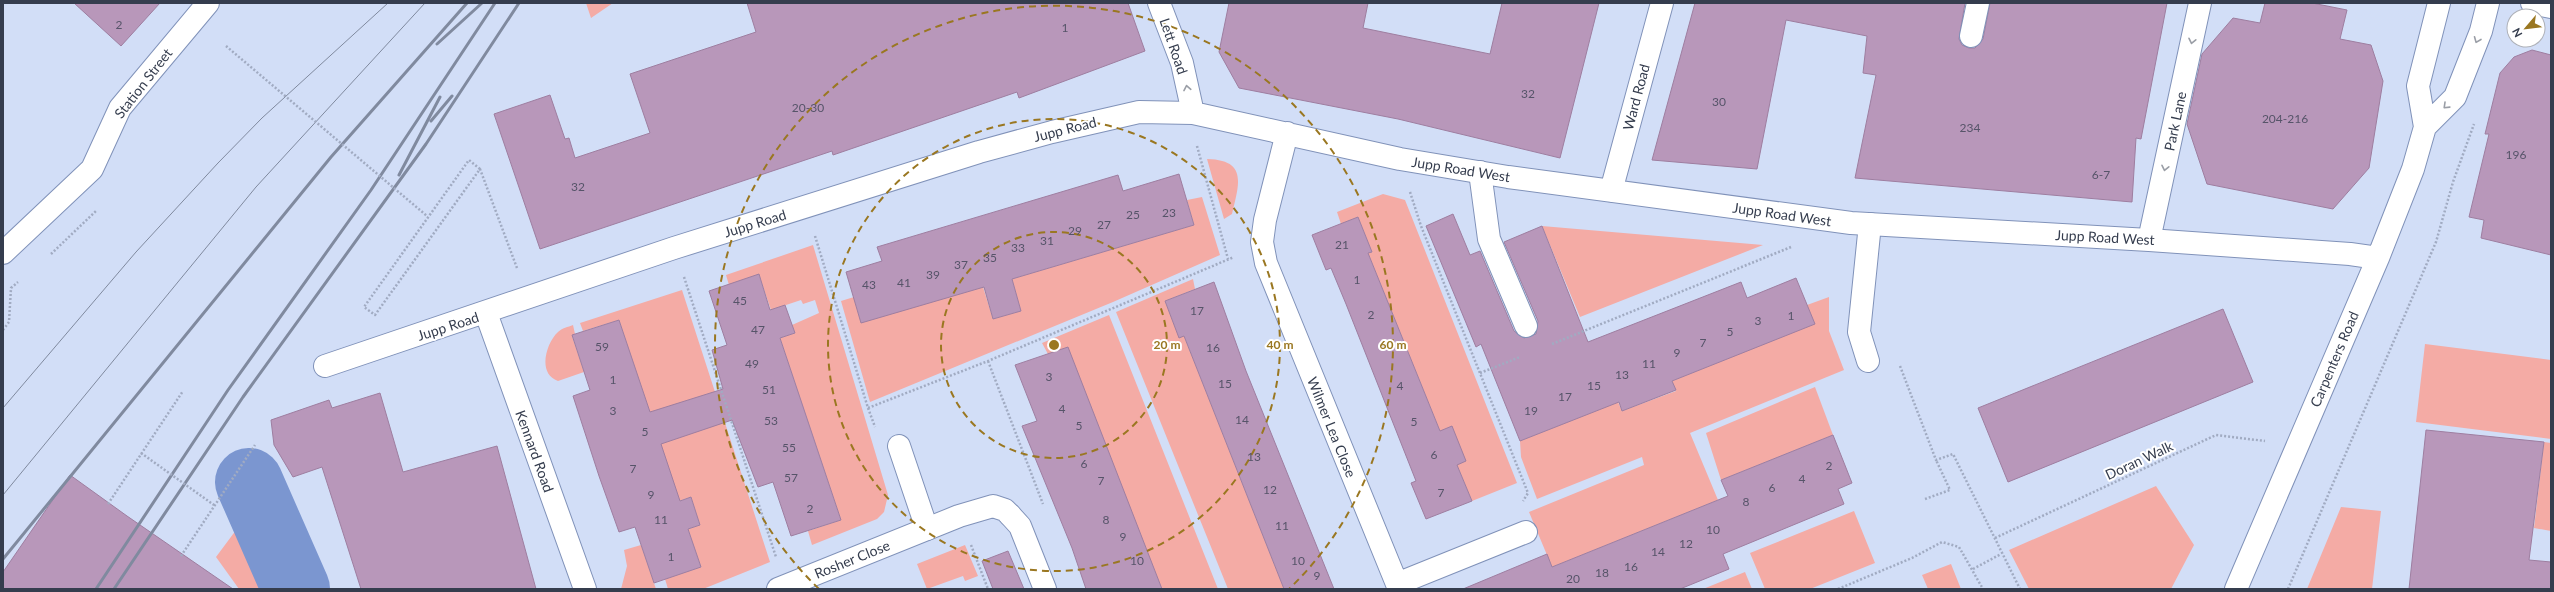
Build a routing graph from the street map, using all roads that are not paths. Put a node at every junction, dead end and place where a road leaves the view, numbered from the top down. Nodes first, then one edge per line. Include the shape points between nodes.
1 (208, 3) edge
2 (1159, 3) edge
3 (1662, 3) edge
4 (1978, 3) edge
5 (2200, 3) edge
6 (2439, 3) edge
7 (2488, 3) edge
8 (2532, 3) edge
9 (2551, 7) edge
10 (1971, 36) dead end
11 (1190, 113) junction
12 (2425, 127) junction
13 (1287, 133) junction
14 (1480, 172) junction
15 (1611, 191) junction
16 (1870, 224) junction
17 (2149, 240) junction
18 (3, 252) edge
19 (2378, 258) junction
20 (486, 313) junction
21 (1526, 326) dead end
22 (1868, 361) road end
23 (325, 366) dead end
24 (899, 446) dead end
25 (927, 529) junction
26 (1526, 532) road end
27 (1398, 587) edge
28 (782, 588) edge
29 (585, 589) edge
30 (1045, 589) edge
31 (2236, 589) edge

1 - 18 street, Station Street via 120,108 92,169
11 -> 2 street, Lett Road via 1182,63
3 - 15 street, Ward Road
4 - 10 street
5 -> 17 street, Park Lane
6 - 12 street, Carpenters Road via 2418,86
7 -> 12 street, Carpenters Road via 2481,30 2455,98
8 - 9 street
11 - 13 street, Jupp Road West
11 - 20 street, Jupp Road via 1139,112 979,152 674,248
12 - 19 street, Carpenters Road via 2401,202
13 - 14 street, Jupp Road West via 1400,159
13 - 27 street, Wilmer Lea Close via 1262,242 1266,263
14 - 15 street, Jupp Road West
14 - 21 street via 1489,239
15 - 16 street, Jupp Road West
16 - 17 street, Jupp Road West
16 - 22 street via 1859,332
17 - 19 street, Jupp Road West
19 - 31 street, Carpenters Road
20 - 23 street, Jupp Road
20 - 29 street, Kennard Road
24 - 25 street
25 - 28 street, Rosher Close
25 - 30 street, Rosher Close via 993,506 1005,510 1020,526
26 - 27 street, Wilmer Lea Close

